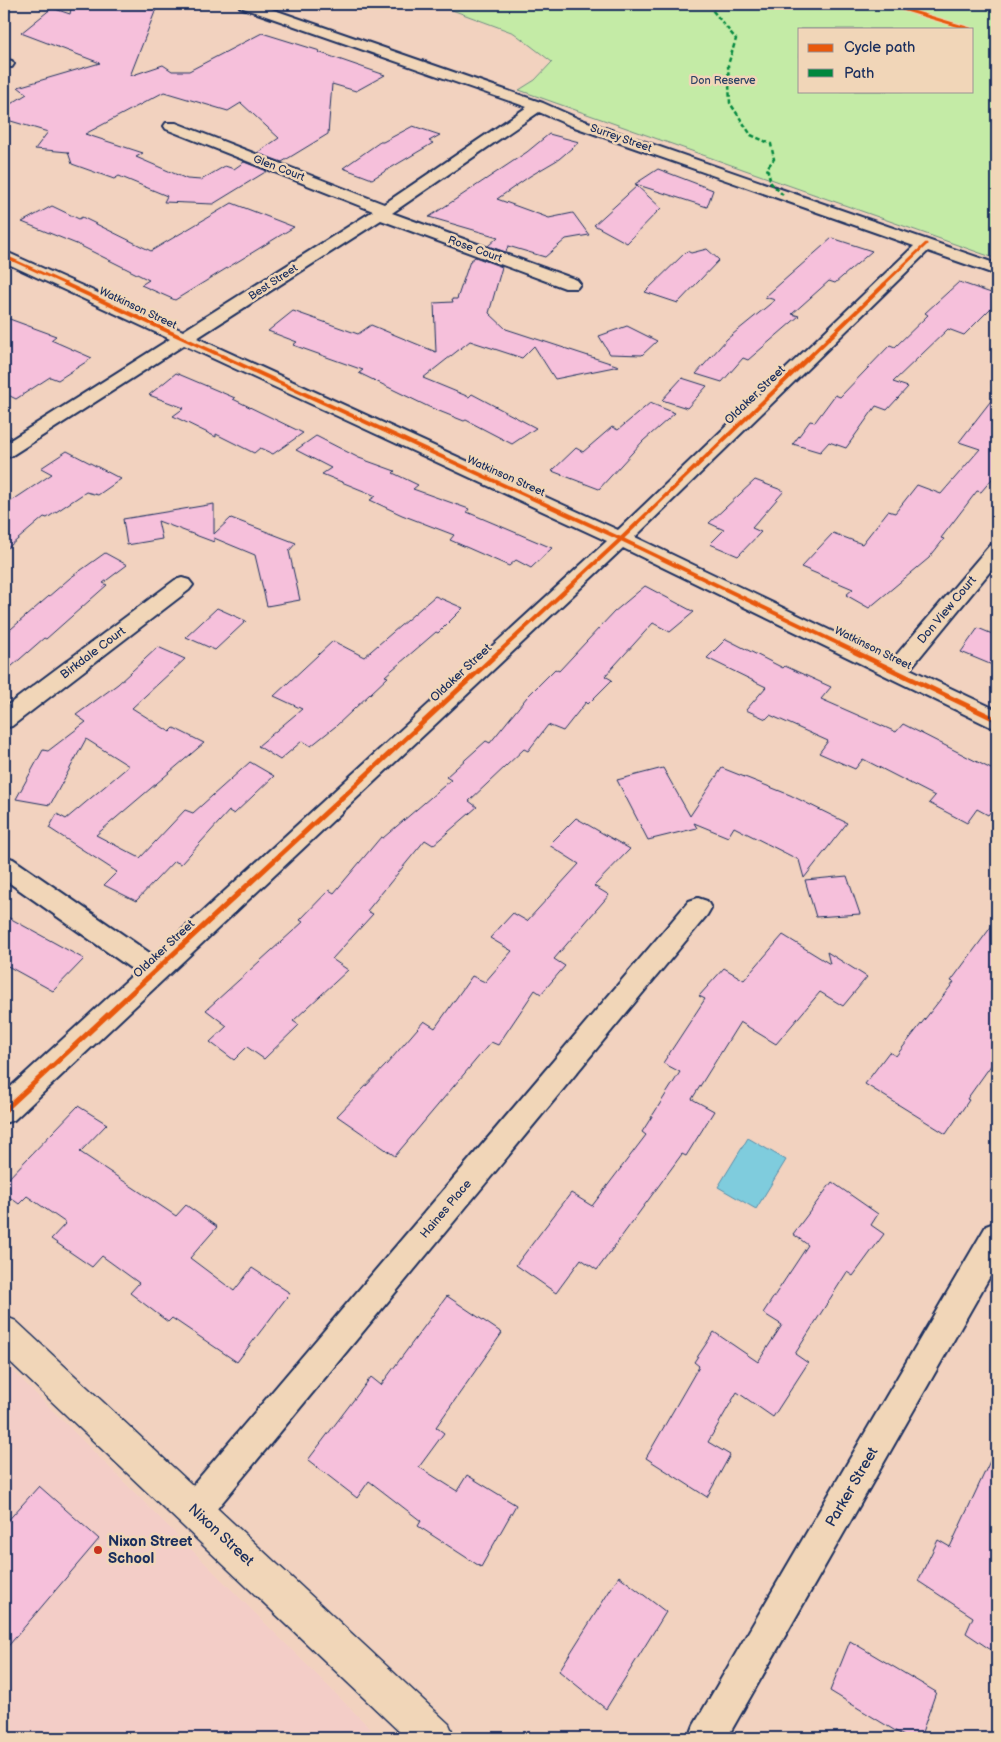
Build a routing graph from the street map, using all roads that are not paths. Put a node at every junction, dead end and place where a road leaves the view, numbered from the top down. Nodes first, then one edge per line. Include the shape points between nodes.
1 (245, 4) edge
2 (538, 106) junction
3 (171, 126) dead end
4 (383, 212) junction
5 (926, 244) junction
6 (4, 256) edge
7 (997, 270) edge
8 (572, 284) dead end
9 (183, 340) junction
10 (4, 452) edge
11 (621, 539) junction
12 (997, 550) edge
13 (182, 585) dead end
14 (896, 670) junction
15 (4, 720) edge
16 (997, 720) edge
17 (4, 866) edge
18 (698, 908) dead end
19 (155, 971) junction
20 (4, 1111) edge
21 (997, 1236) edge
22 (4, 1333) edge
23 (194, 1510) junction
24 (435, 1738) edge
25 (707, 1738) edge

1 - 2 street, Surrey Street
2 - 4 street, Best Street
2 - 5 street, Surrey Street via 583,125
3 - 4 street, Glen Court
4 - 8 street, Rose Court
4 - 9 street, Best Street
5 - 7 street, Surrey Street
5 - 11 street, Oldaker Street
6 - 9 street, Watkinson Street
9 - 10 street, Best Street
9 - 11 street, Watkinson Street
11 - 14 street, Watkinson Street
11 - 19 street, Oldaker Street
12 - 14 street, Don View Court
13 - 15 street, Birkdale Court
14 - 16 street, Watkinson Street
17 - 19 street
18 - 23 street, Haines Place
19 - 20 street, Oldaker Street
21 - 25 street, Parker Street
22 - 23 street, Nixon Street
23 - 24 street, Nixon Street

